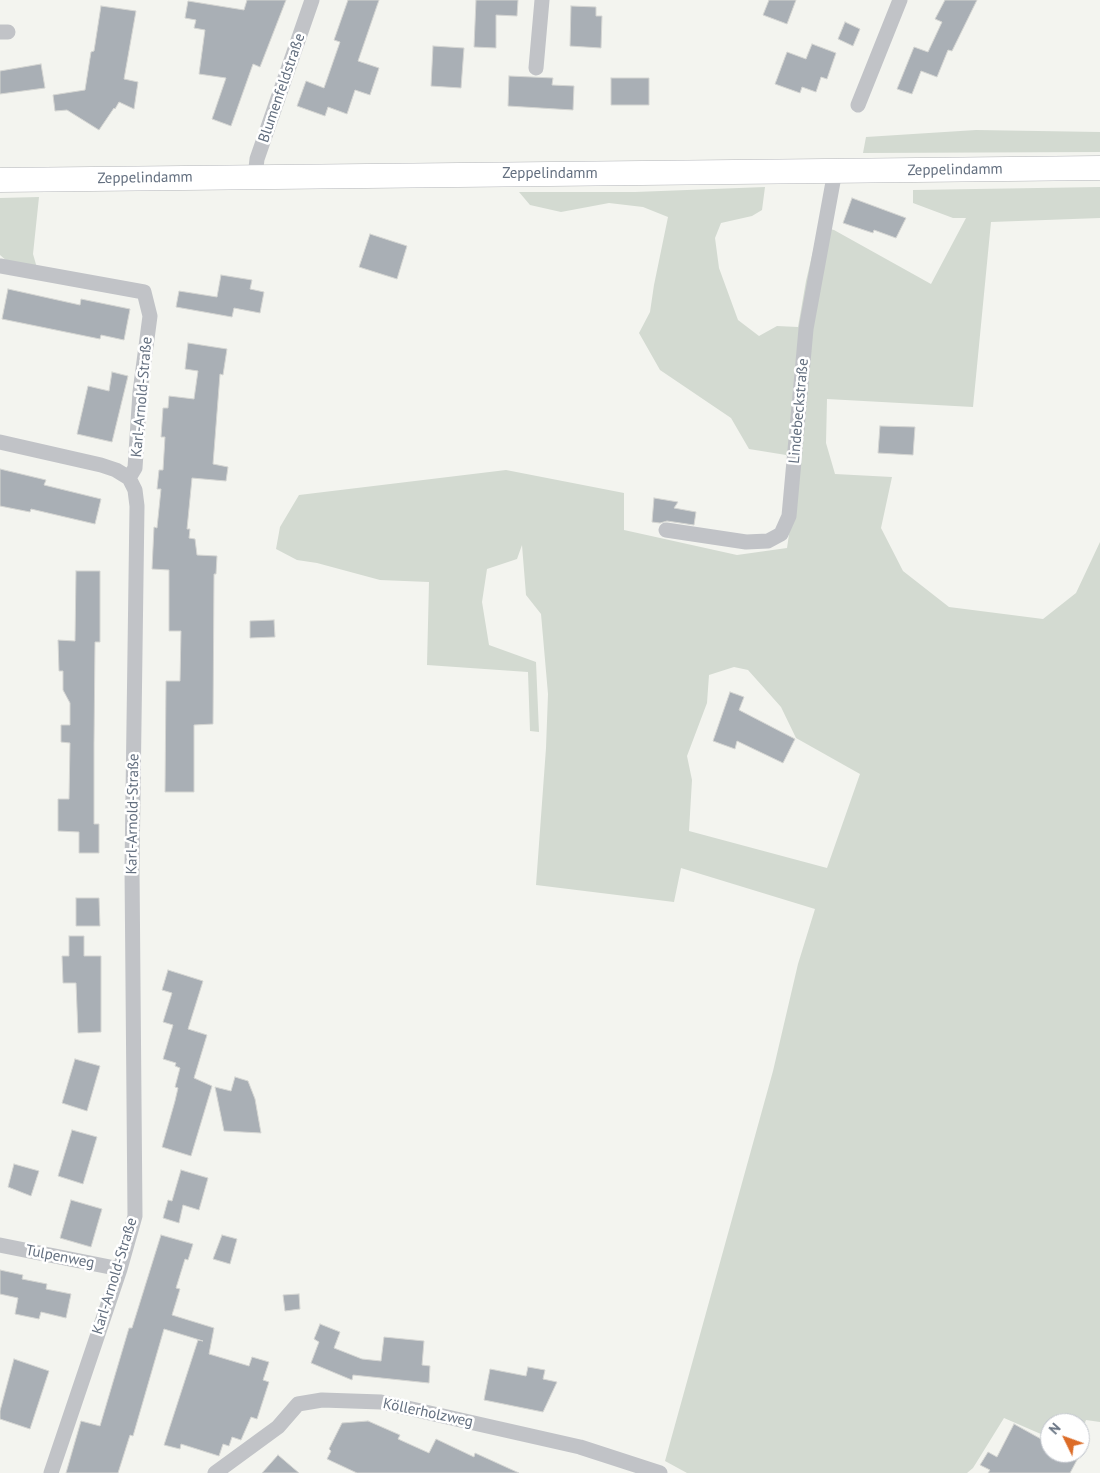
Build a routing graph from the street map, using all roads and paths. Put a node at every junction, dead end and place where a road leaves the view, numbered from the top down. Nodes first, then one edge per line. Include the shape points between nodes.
1 (312, 0) edge
2 (542, 0) edge
3 (900, 0) edge
4 (536, 68) dead end
5 (858, 105) dead end
6 (1100, 168) edge
7 (835, 171) junction
8 (255, 177) junction
9 (0, 180) edge
10 (0, 266) edge
11 (0, 442) edge
12 (129, 478) junction
13 (666, 530) dead end
14 (0, 1245) edge
15 (120, 1269) junction
16 (621, 1468) edge
17 (51, 1473) edge
18 (215, 1473) edge
19 (660, 1473) edge

1 - 8 street, Blumenfeldstraße via 257,159
2 - 4 street
3 - 5 street
6 - 7 main road, Zeppelindamm
7 - 8 main road, Zeppelindamm
7 - 13 street, Lindebeckstraße via 806,329 789,516 781,534 768,541 746,542
8 - 9 main road, Zeppelindamm
10 - 12 street, Karl-Arnold-Straße via 144,292 150,316 140,392 136,468
11 - 12 street via 101,465
12 - 15 street, Karl-Arnold-Straße via 137,506 132,868 136,1164 135,1216
14 - 15 street, Tulpenweg
15 - 17 street, Karl-Arnold-Straße
16 - 18 street, Köllerholzweg via 580,1447 381,1402 322,1400 298,1404 278,1426
16 - 19 street, Köllerholzweg

